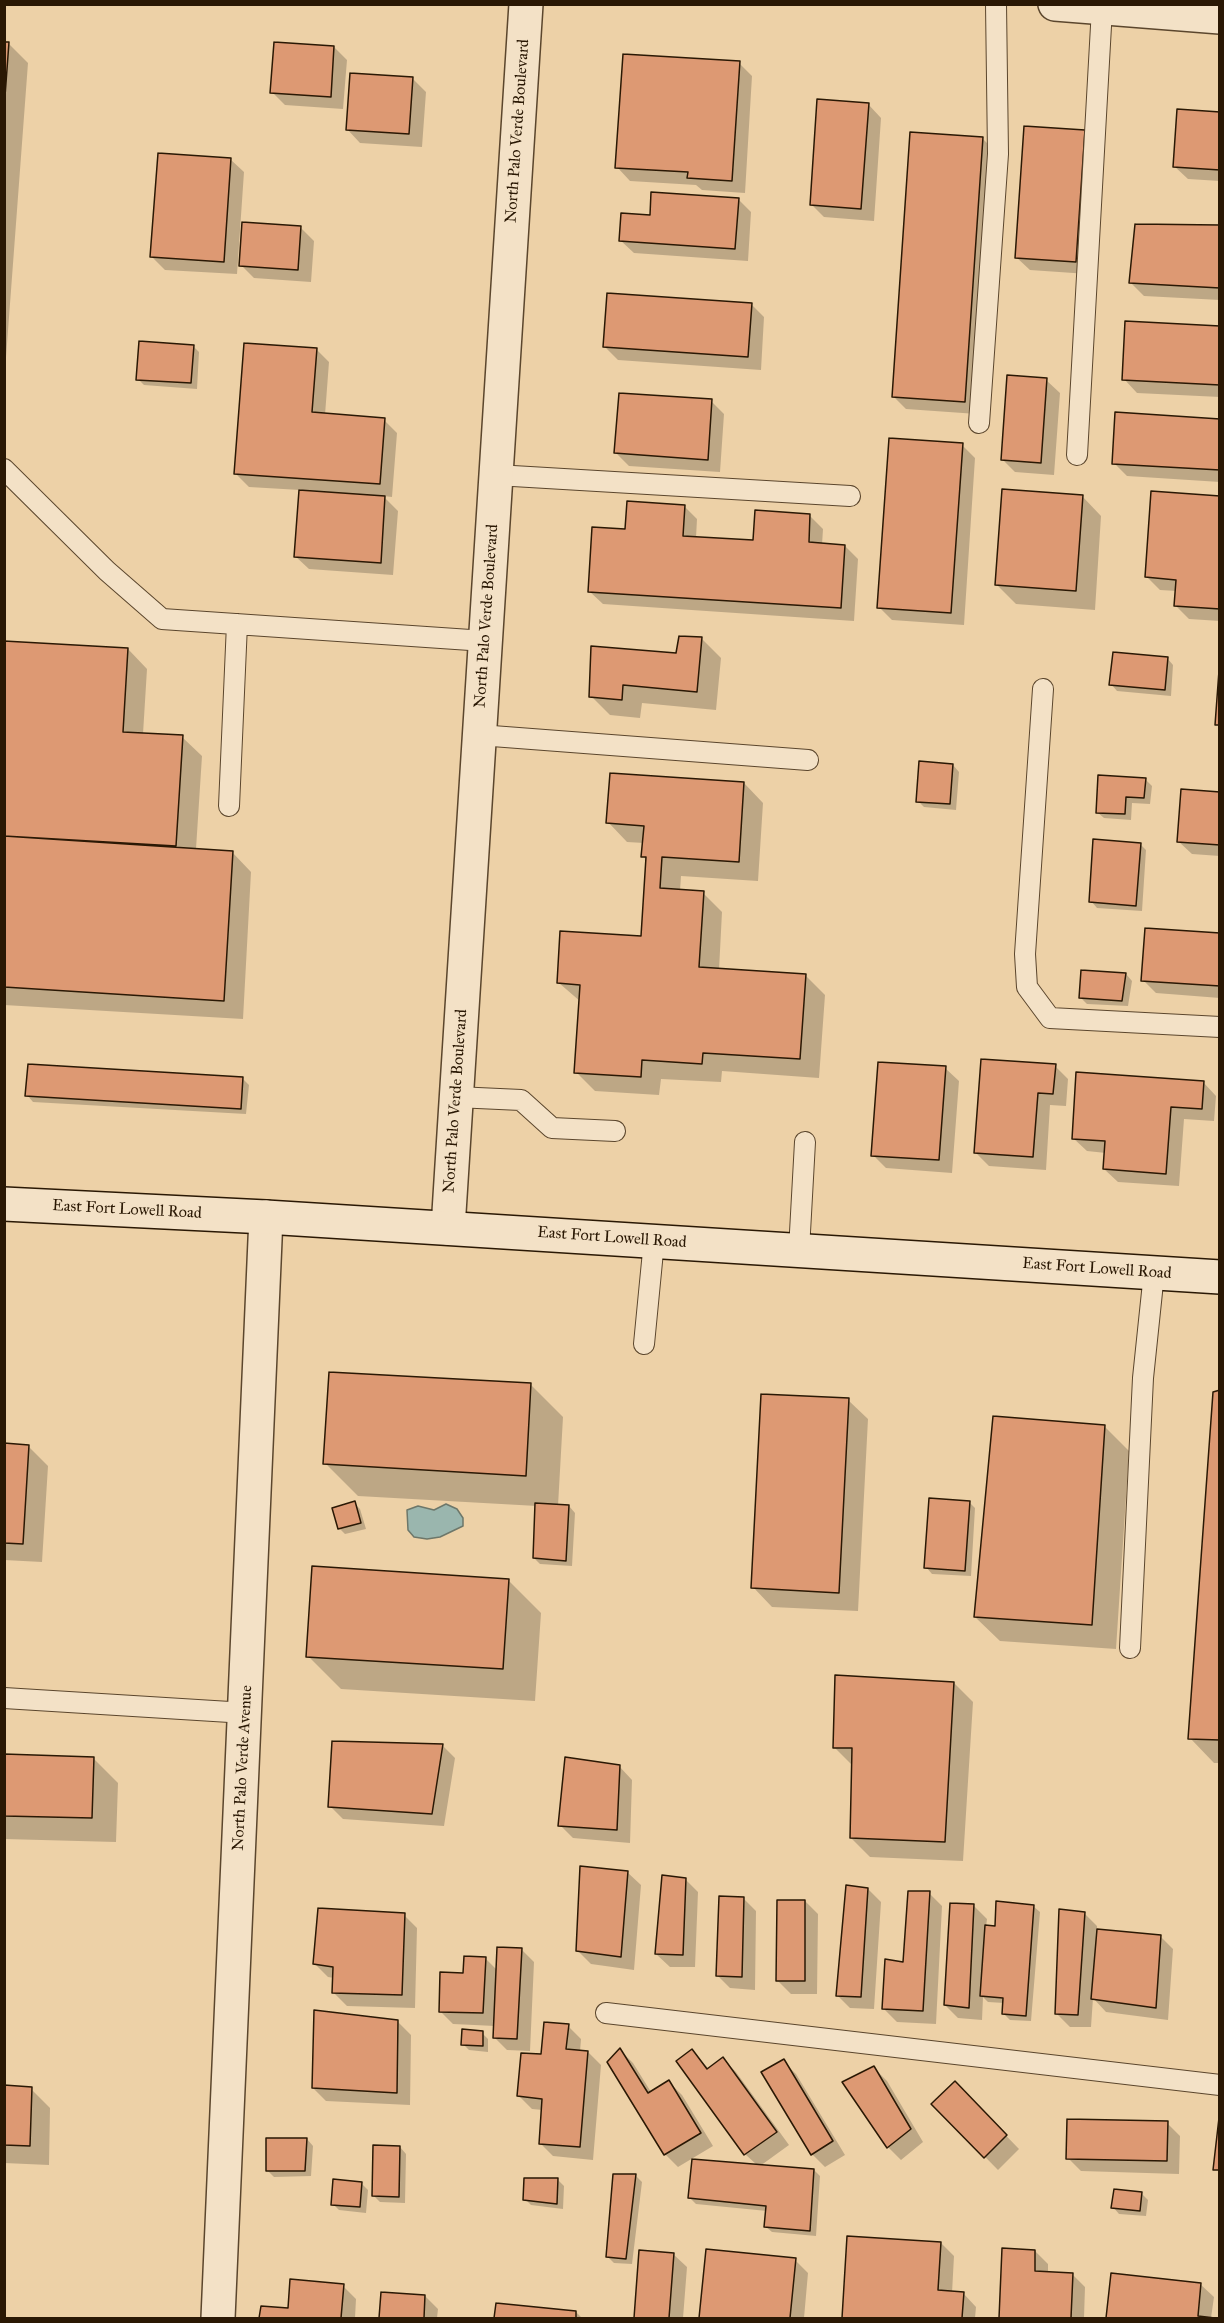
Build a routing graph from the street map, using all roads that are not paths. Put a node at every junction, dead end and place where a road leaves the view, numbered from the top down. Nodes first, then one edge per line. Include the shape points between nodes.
1 (526, 4) edge
2 (996, 4) edge
3 (1055, 4) edge
4 (1062, 5) edge
5 (1102, 8) junction
6 (1220, 17) edge
7 (979, 423) dead end
8 (1077, 455) dead end
9 (4, 469) edge
10 (495, 475) junction
11 (850, 496) dead end
12 (237, 624) junction
13 (485, 641) junction
14 (1043, 689) dead end
15 (479, 735) junction
16 (808, 760) dead end
17 (229, 806) dead end
18 (1220, 1027) edge
19 (456, 1097) junction
20 (615, 1131) dead end
21 (805, 1142) dead end
22 (4, 1204) edge
23 (266, 1217) junction
24 (448, 1228) junction
25 (654, 1241) junction
26 (799, 1250) junction
27 (1154, 1273) junction
28 (1220, 1277) edge
29 (644, 1344) dead end
30 (1130, 1648) dead end
31 (4, 1698) edge
32 (246, 1713) junction
33 (606, 2013) dead end
34 (1220, 2085) edge
35 (218, 2319) edge

1 - 10 street, North Palo Verde Boulevard
2 - 7 lane via 998,154
3 - 4 street
4 - 5 street
5 - 6 street
5 - 8 lane
9 - 12 lane via 107,571 162,619
10 - 11 lane
10 - 13 street, North Palo Verde Boulevard
12 - 13 lane
12 - 17 lane
13 - 15 street, North Palo Verde Boulevard
14 - 18 lane via 1025,954 1027,987 1050,1018
15 - 16 lane
15 - 19 street, North Palo Verde Boulevard
19 - 20 lane via 521,1100 552,1128
19 - 24 street, North Palo Verde Boulevard
21 - 26 lane
22 - 23 street, East Fort Lowell Road
23 - 24 street, East Fort Lowell Road
23 - 32 street, North Palo Verde Avenue
24 - 25 street, East Fort Lowell Road
25 - 26 street, East Fort Lowell Road
25 - 29 lane
26 - 27 street, East Fort Lowell Road
27 - 28 street, East Fort Lowell Road
27 - 30 lane via 1143,1378
31 - 32 lane
32 - 35 street, North Palo Verde Avenue
33 - 34 lane

